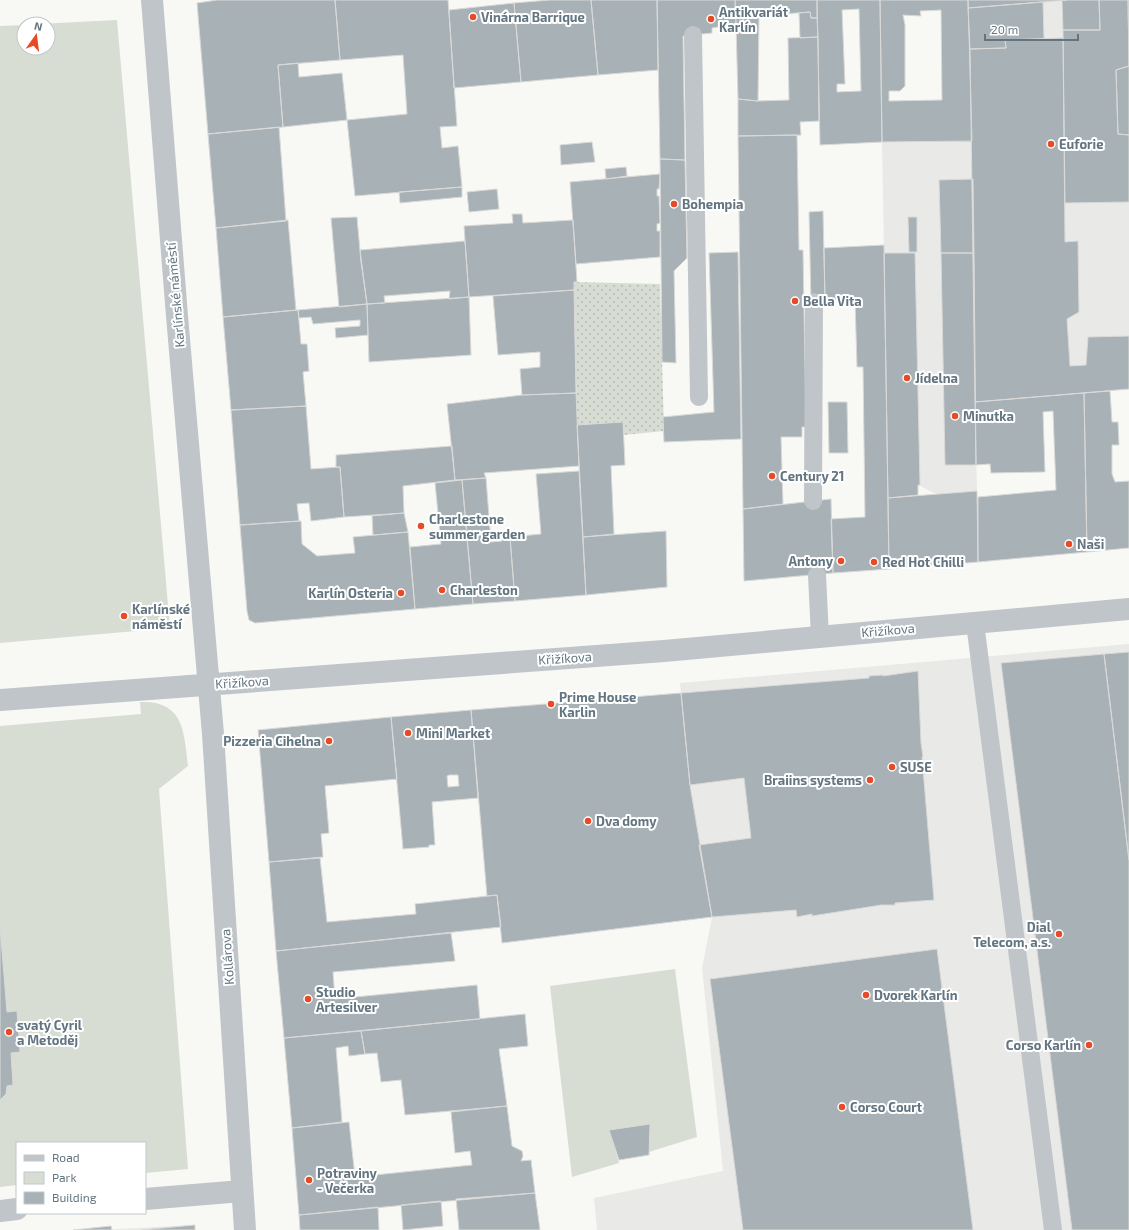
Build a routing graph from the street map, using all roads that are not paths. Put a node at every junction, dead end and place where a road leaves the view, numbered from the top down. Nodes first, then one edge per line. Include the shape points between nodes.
1 (152, 0) edge
2 (693, 35) dead end
3 (814, 302) dead end
4 (699, 397) dead end
5 (813, 500) dead end
6 (817, 575) dead end
7 (1129, 609) edge
8 (975, 623) junction
9 (820, 637) junction
10 (209, 685) junction
11 (0, 700) edge
12 (242, 1192) junction
13 (146, 1199) edge
14 (16, 1209) edge
15 (0, 1211) edge
16 (245, 1230) edge
17 (1053, 1230) edge

1 - 10 street, Karlínské náměstí
2 - 4 lane
3 - 5 lane
6 - 9 lane
7 - 8 street, Křižíkova
8 - 9 street, Křižíkova
8 - 17 lane
9 - 10 street, Křižíkova
10 - 11 street, Křižíkova
10 - 12 street, Kollárova
12 - 13 street
12 - 16 street, Kollárova
14 - 15 street

